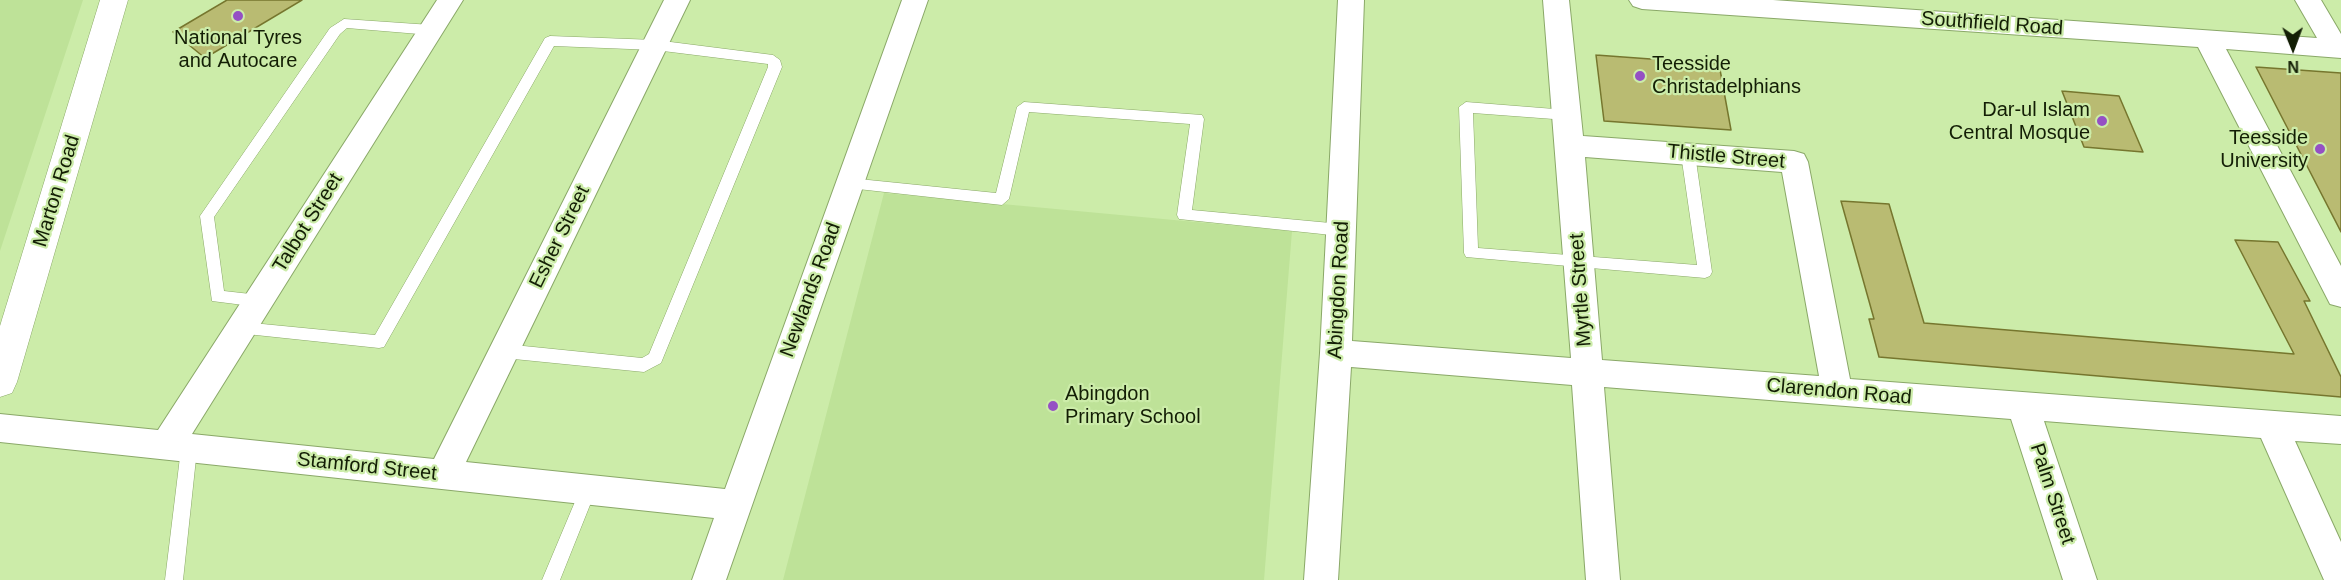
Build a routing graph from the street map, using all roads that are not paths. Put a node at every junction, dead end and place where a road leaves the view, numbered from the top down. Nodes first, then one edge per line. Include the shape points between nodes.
1 (114, 0) edge
2 (450, 0) edge
3 (677, 0) edge
4 (915, 0) edge
5 (1351, 0) edge
6 (1556, 0) edge
7 (1642, 0) edge
8 (2308, 0) edge
9 (1773, 4) edge
10 (1968, 11) edge
11 (431, 30) junction
12 (2207, 38) junction
13 (655, 45) junction
14 (2339, 49) edge
15 (1567, 115) junction
16 (1570, 145) junction
17 (1688, 154) junction
18 (849, 183) junction
19 (1341, 230) junction
20 (1579, 262) junction
21 (2341, 295) edge
22 (259, 301) junction
23 (242, 328) junction
24 (504, 351) junction
25 (1336, 352) junction
26 (1586, 372) junction
27 (0, 382) edge
28 (1837, 391) junction
29 (2023, 407) junction
30 (2271, 424) junction
31 (0, 428) edge
32 (2341, 430) edge
33 (178, 447) junction
34 (443, 475) junction
35 (588, 490) junction
36 (734, 505) junction
37 (174, 580) edge
38 (551, 580) edge
39 (709, 580) edge
40 (1321, 580) edge
41 (1603, 580) edge
42 (2080, 580) edge
43 (2341, 580) edge

1 - 27 street, Marton Road
2 - 11 street, Talbot Street
3 - 13 street, Esher Street
4 - 18 street, Newlands Road
5 - 19 street, Abingdon Road
6 - 15 street, Myrtle Street
7 - 9 street, Southfield Road
8 - 14 street
9 - 10 street, Southfield Road
10 - 12 street, Southfield Road
11 - 22 street, Talbot Street
11 - 22 lane via 344,23 207,216 217,297
12 - 14 street, Southfield Road
12 - 21 street
13 - 23 lane via 550,40 379,342
13 - 24 street, Esher Street
13 - 24 lane via 773,60 775,67 655,358 644,365
15 - 16 street, Myrtle Street
15 - 20 lane via 1466,107 1471,253
16 - 17 street, Thistle Street
16 - 20 street, Myrtle Street
17 - 20 lane via 1705,272
17 - 28 street, Thistle Street via 1794,162
18 - 19 lane via 1002,199 1024,107 1197,118 1184,215
18 - 36 street, Newlands Road
19 - 25 street, Abingdon Road
20 - 26 street, Myrtle Street
22 - 23 street, Talbot Street
23 - 33 street, Talbot Street
24 - 34 street, Esher Street
25 - 26 street, Clarendon Road
25 - 40 street, Abingdon Road
26 - 28 street, Clarendon Road
26 - 41 street, Myrtle Street
28 - 29 street, Clarendon Road
29 - 30 street, Clarendon Road
29 - 42 street, Palm Street
30 - 32 street, Clarendon Road
30 - 43 street
31 - 33 street, Stamford Street
33 - 34 street, Stamford Street
33 - 37 lane
34 - 35 street, Stamford Street
35 - 36 street, Stamford Street
35 - 38 lane
36 - 39 street, Newlands Road

